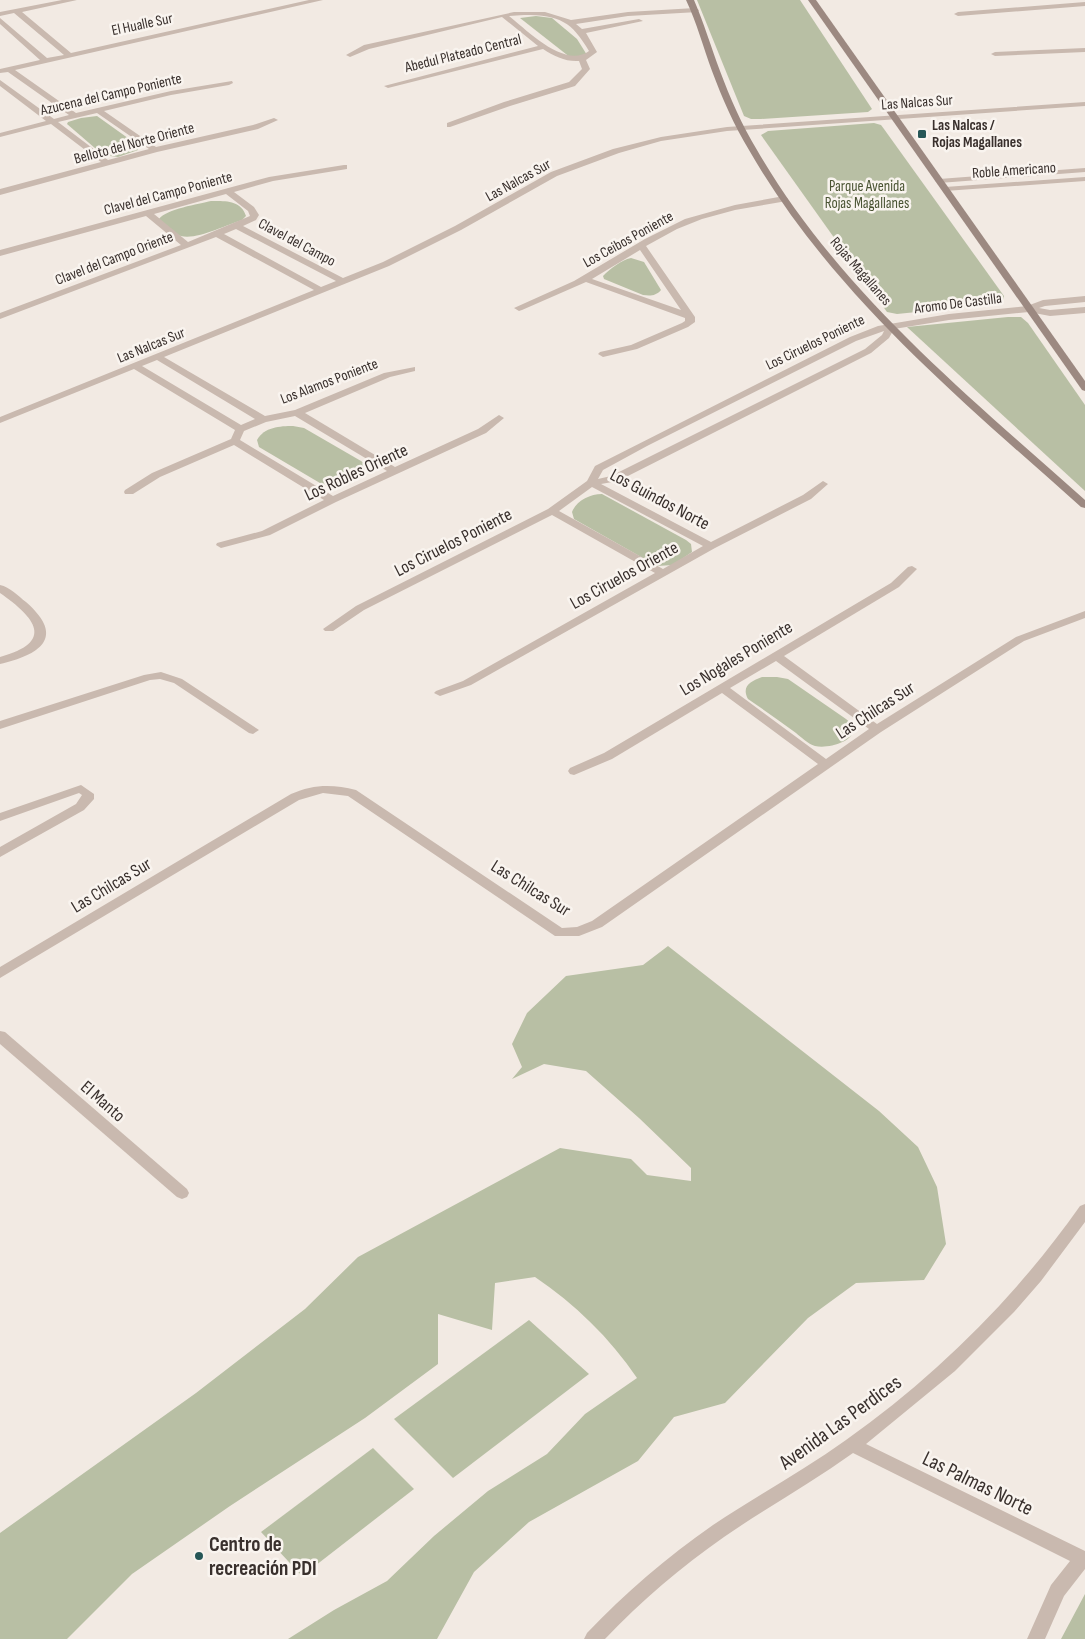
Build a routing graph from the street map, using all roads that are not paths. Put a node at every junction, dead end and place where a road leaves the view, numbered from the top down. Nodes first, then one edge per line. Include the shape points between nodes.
1 (22, 0) edge
2 (73, 0) edge
3 (319, 0) edge
4 (690, 0) edge
5 (812, 0) edge
6 (1058, 0) edge
7 (1085, 4) edge
8 (1064, 6) junction
9 (28, 8) junction
10 (16, 11) junction
11 (0, 14) edge
12 (696, 14) junction
13 (958, 14) dead end
14 (503, 15) junction
15 (0, 20) edge
16 (568, 23) junction
17 (580, 32) junction
18 (544, 47) junction
19 (1085, 50) edge
20 (68, 54) junction
21 (350, 54) dead end
22 (995, 54) dead end
23 (45, 60) junction
24 (582, 60) junction
25 (9, 69) junction
26 (0, 71) edge
27 (0, 82) edge
28 (229, 83) dead end
29 (388, 86) dead end
30 (1085, 104) edge
31 (98, 110) junction
32 (75, 116) junction
33 (894, 117) junction
34 (274, 120) dead end
35 (54, 122) junction
36 (450, 125) dead end
37 (741, 128) junction
38 (0, 135) edge
39 (155, 150) junction
40 (107, 163) junction
41 (344, 168) dead end
42 (1085, 170) edge
43 (1085, 179) edge
44 (939, 181) junction
45 (945, 190) junction
46 (227, 191) junction
47 (0, 192) edge
48 (784, 199) junction
49 (146, 212) junction
50 (237, 226) junction
51 (217, 234) junction
52 (187, 245) junction
53 (641, 245) junction
54 (0, 253) edge
55 (585, 279) junction
56 (344, 282) junction
57 (322, 291) junction
58 (1085, 299) edge
59 (518, 308) dead end
60 (1029, 309) junction
61 (1085, 310) edge
62 (0, 316) edge
63 (690, 317) junction
64 (890, 327) junction
65 (603, 354) dead end
66 (158, 357) junction
67 (136, 366) junction
68 (412, 369) dead end
69 (1085, 388) edge
70 (297, 413) junction
71 (499, 418) dead end
72 (263, 419) junction
73 (0, 420) edge
74 (240, 429) junction
75 (235, 441) junction
76 (394, 471) junction
77 (592, 483) junction
78 (823, 484) dead end
79 (128, 492) dead end
80 (332, 500) junction
81 (1085, 505) edge
82 (552, 511) junction
83 (221, 545) dead end
84 (711, 546) junction
85 (912, 569) dead end
86 (663, 573) junction
87 (0, 588) edge
88 (1085, 614) edge
89 (329, 630) dead end
90 (775, 655) junction
91 (0, 661) edge
92 (721, 687) junction
93 (440, 693) dead end
94 (0, 725) edge
95 (877, 729) junction
96 (253, 730) dead end
97 (826, 765) junction
98 (574, 771) dead end
99 (0, 817) edge
100 (0, 853) edge
101 (0, 972) edge
102 (0, 1036) edge
103 (182, 1193) dead end
104 (1085, 1210) edge
105 (852, 1445) junction
106 (1084, 1559) edge
107 (593, 1639) edge
108 (1036, 1639) edge

1 - 9 street
2 - 9 street
3 - 20 street, El Hualle Sur
4 - 12 street, Rojas Magallanes
5 - 33 street
6 - 8 street
7 - 8 street
8 - 13 street
9 - 10 street
10 - 11 street
10 - 20 street
12 - 16 street via 643,12
12 - 17 street
12 - 37 street, Rojas Magallanes
14 - 16 street via 540,12 555,15
14 - 18 street
14 - 21 street via 367,46
15 - 23 street
16 - 17 street
17 - 24 street via 593,52
18 - 24 street via 559,57
18 - 29 street, Abedul Plateado Central
19 - 22 street
20 - 23 street, El Hualle Sur
23 - 25 street, El Hualle Sur
24 - 36 street via 586,69 572,84
25 - 26 street, El Hualle Sur
25 - 32 street
27 - 35 street
28 - 31 street, Azucena del Campo Poniente
30 - 33 street, Las Nalcas Sur
31 - 32 street, Azucena del Campo Poniente
31 - 39 street
32 - 35 street, Azucena del Campo Poniente
33 - 37 street, Las Nalcas Sur
33 - 44 street
34 - 39 street, Belloto del Norte Oriente
35 - 38 street, Azucena del Campo Poniente
35 - 40 street
37 - 48 street, Rojas Magallanes
37 - 56 street, Las Nalcas Sur via 662,140 575,165 425,246
39 - 40 street, Belloto del Norte Oriente
40 - 47 street, Belloto del Norte Oriente
41 - 46 street, Clavel del Campo Poniente via 272,179
42 - 44 street, Roble Americano
43 - 45 street, Roble Americano
44 - 45 street
45 - 60 street
46 - 49 street, Clavel del Campo Poniente
46 - 50 street via 254,212 253,218
48 - 53 street, Los Ceibos Poniente via 719,211 686,222
48 - 64 street, Rojas Magallanes via 825,253
49 - 52 street
49 - 54 street, Clavel del Campo Poniente
50 - 51 street, Clavel del Campo Oriente
50 - 56 street, Clavel del Campo
51 - 52 street, Clavel del Campo Oriente
51 - 57 street, Clavel del Campo
52 - 62 street, Clavel del Campo Oriente
53 - 55 street, Los Ceibos Poniente
53 - 63 street
55 - 59 street, Los Ceibos Poniente via 543,300
55 - 63 street
56 - 57 street, Las Nalcas Sur
57 - 66 street, Las Nalcas Sur
58 - 60 street, Aromo De Castilla via 1043,303
60 - 61 street, Aromo De Castilla via 1050,313
60 - 64 street, Aromo De Castilla
60 - 69 street
63 - 65 street via 685,326 634,347
64 - 77 street, Los Ciruelos Poniente via 886,336 868,351 614,479
64 - 77 street, Los Ciruelos Poniente via 853,339 643,444 599,468
64 - 81 street, Rojas Magallanes
66 - 67 street, Las Nalcas Sur
66 - 72 street
67 - 73 street, Las Nalcas Sur
67 - 74 street
68 - 70 street, Los Alamos Poniente via 387,375
70 - 72 street, Los Alamos Poniente
70 - 76 street
71 - 76 street, Los Robles Oriente via 482,431
72 - 74 street, Los Alamos Poniente
74 - 75 street
75 - 79 street via 148,479
75 - 80 street
76 - 80 street, Los Robles Oriente
77 - 82 street, Los Ciruelos Poniente
77 - 84 street, Los Guindos Norte
78 - 84 street, Los Ciruelos Oriente via 807,497
80 - 83 street, Los Robles Oriente via 266,532
82 - 86 street
82 - 89 street, Los Ciruelos Poniente via 360,608
84 - 86 street, Los Ciruelos Oriente
85 - 90 street, Los Nogales Poniente via 895,584
86 - 93 street, Los Ciruelos Oriente via 467,683
87 - 91 street via 26,607 39,624 41,635 29,651
88 - 95 street, Las Chilcas Sur via 1020,639
90 - 92 street, Los Nogales Poniente
90 - 95 street
92 - 97 street
92 - 98 street, Los Nogales Poniente via 608,756
94 - 96 street via 148,677 161,676 178,681
95 - 97 street, Las Chilcas Sur
97 - 101 street, Las Chilcas Sur via 597,924 579,931 560,933 352,793 321,789 295,797
99 - 100 street via 76,790 81,789 88,794 88,799 80,807
102 - 103 street, El Manto
104 - 105 street, Avenida Las Perdices via 1030,1283 991,1326 936,1378
105 - 106 street, Las Palmas Norte
105 - 107 street, Avenida Las Perdices via 701,1543 622,1608
106 - 108 street via 1057,1591

